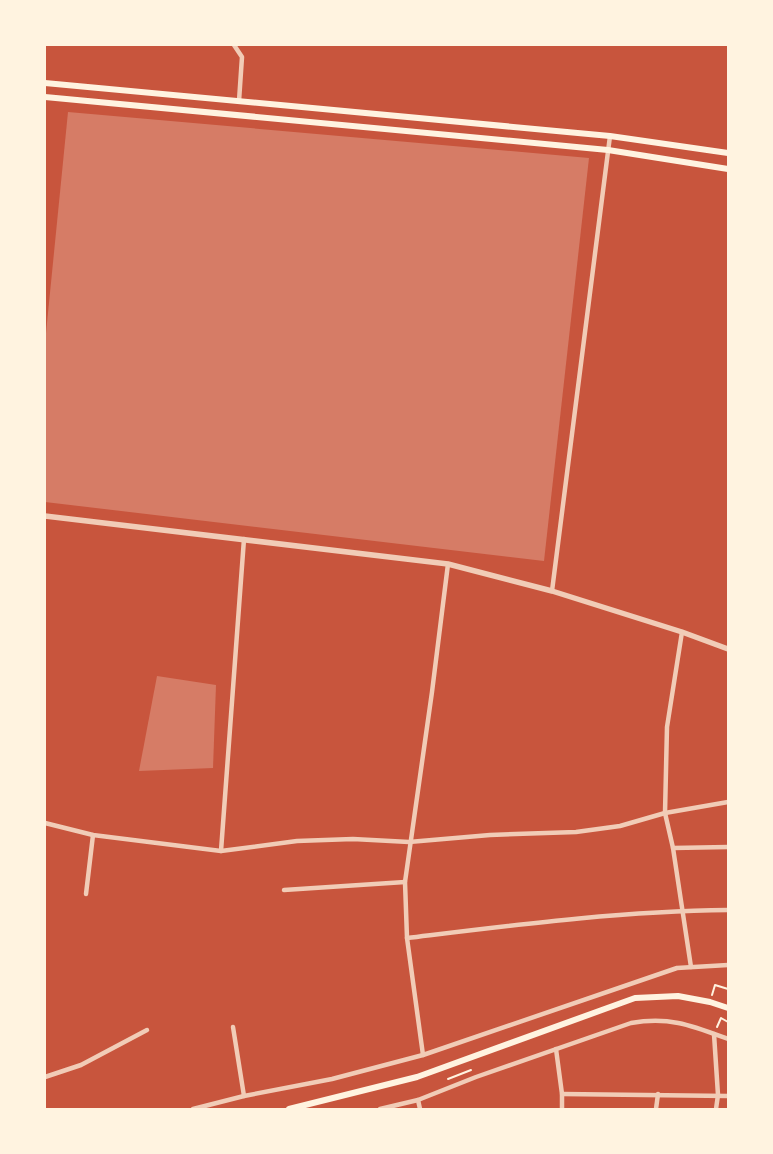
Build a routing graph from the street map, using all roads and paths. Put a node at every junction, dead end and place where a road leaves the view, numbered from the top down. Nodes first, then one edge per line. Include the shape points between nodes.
1 (234, 45) edge
2 (45, 83) edge
3 (45, 97) edge
4 (240, 101) junction
5 (610, 136) junction
6 (608, 150) junction
7 (728, 153) edge
8 (728, 169) edge
9 (45, 516) edge
10 (244, 538) junction
11 (448, 564) junction
12 (552, 591) junction
13 (682, 632) junction
14 (728, 649) edge
15 (728, 802) edge
16 (666, 812) junction
17 (45, 823) edge
18 (92, 835) junction
19 (409, 842) junction
20 (728, 846) edge
21 (673, 848) junction
22 (221, 851) junction
23 (405, 882) junction
24 (284, 890) dead end
25 (86, 894) dead end
26 (682, 910) junction
27 (728, 910) edge
28 (407, 938) junction
29 (728, 965) edge
30 (691, 967) junction
31 (715, 985) dead end
32 (728, 989) edge
33 (728, 1008) edge
34 (728, 1021) edge
35 (232, 1027) dead end
36 (147, 1030) dead end
37 (714, 1034) junction
38 (728, 1039) edge
39 (556, 1049) junction
40 (423, 1055) junction
41 (471, 1070) dead end
42 (45, 1077) edge
43 (445, 1080) dead end
44 (562, 1094) junction
45 (658, 1094) junction
46 (718, 1095) junction
47 (244, 1096) junction
48 (728, 1096) edge
49 (418, 1100) junction
50 (193, 1109) edge
51 (289, 1109) edge
52 (380, 1109) edge
53 (420, 1109) edge
54 (562, 1109) edge
55 (656, 1109) edge
56 (716, 1109) edge

1 - 4 street via 242,57
2 - 4 main road
3 - 6 main road
4 - 5 main road
5 - 6 street
5 - 7 main road
6 - 8 main road
6 - 12 street
9 - 10 street
10 - 11 street
10 - 22 street
11 - 12 street
11 - 19 street
12 - 13 street
13 - 14 street
13 - 16 street via 667,727
15 - 16 street
16 - 19 street via 620,826 576,832
16 - 21 street
17 - 18 street
18 - 22 street
18 - 25 street
19 - 22 street via 297,841
19 - 23 street
20 - 21 street
21 - 26 street
23 - 24 street
23 - 28 street
26 - 27 street
26 - 28 street
26 - 30 street
28 - 40 street
29 - 30 street
30 - 40 street via 654,974
31 - 32 path
33 - 51 main road via 678,996 635,998 418,1077
34 - 37 path via 721,1018
35 - 47 street
36 - 42 street via 88,1062
37 - 38 street
37 - 39 street via 675,1021 642,1021
37 - 46 street
39 - 44 street
39 - 49 street
40 - 47 street via 332,1079
41 - 43 path
44 - 45 street
44 - 54 street
45 - 46 street
45 - 55 street
46 - 48 street
46 - 56 street
47 - 50 street
49 - 52 street
49 - 53 street

